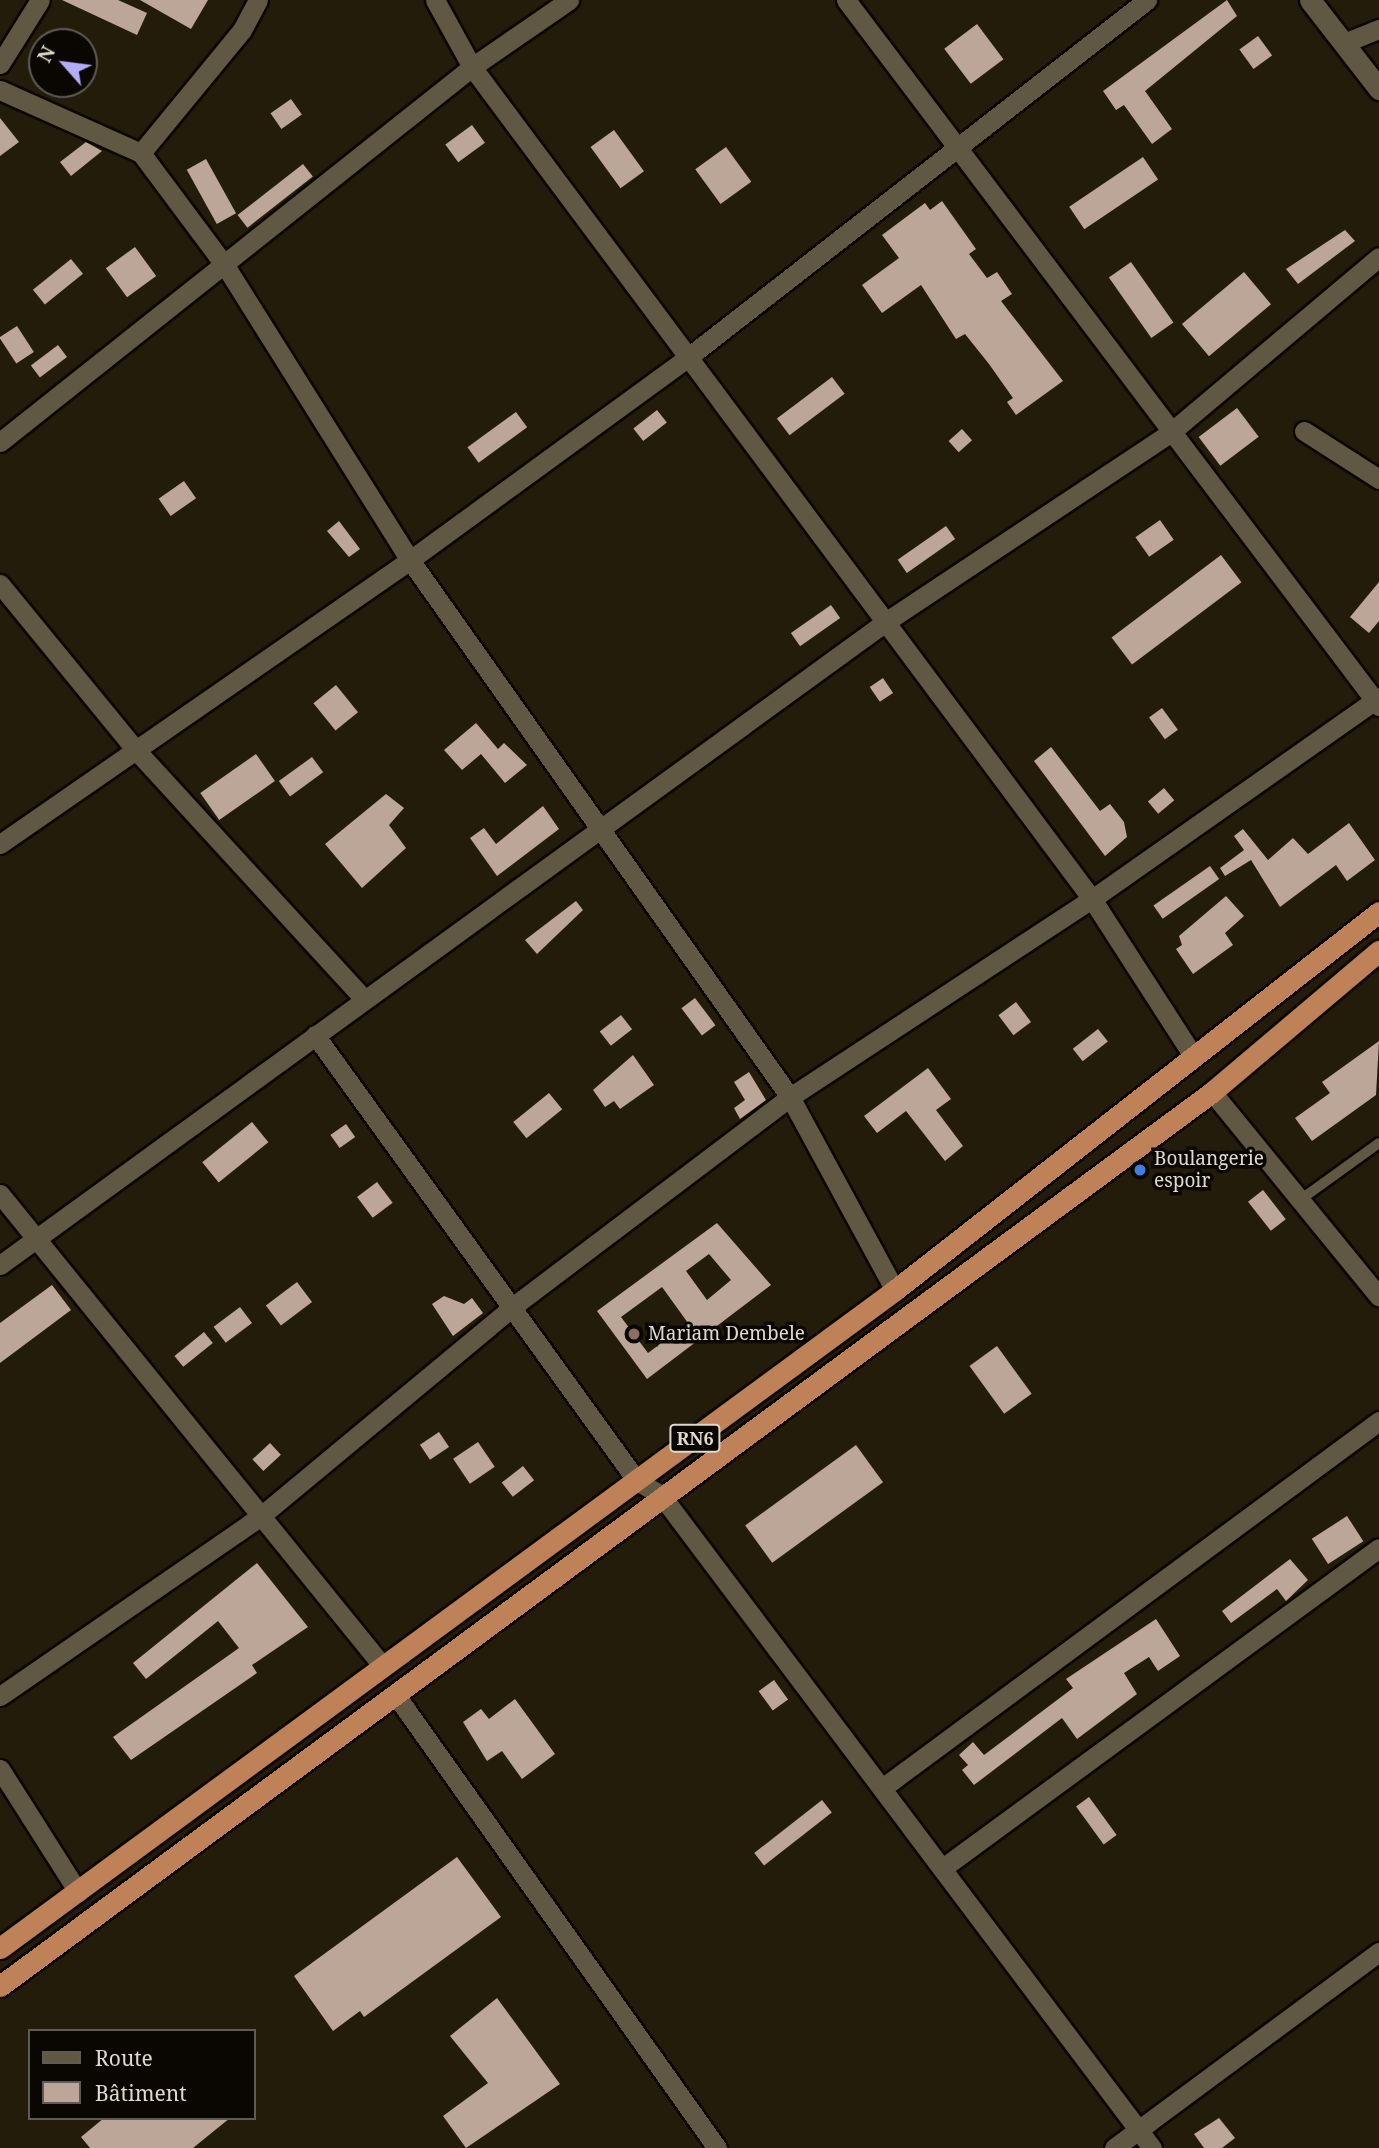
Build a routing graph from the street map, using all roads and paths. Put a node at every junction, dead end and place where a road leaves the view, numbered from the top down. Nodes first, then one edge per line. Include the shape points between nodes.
1 (40, 0) edge
2 (258, 0) edge
3 (435, 0) edge
4 (569, 0) edge
5 (846, 0) edge
6 (1147, 0) edge
7 (1310, 0) edge
8 (1379, 29) edge
9 (1344, 43) junction
10 (0, 64) edge
11 (472, 67) junction
12 (1379, 89) edge
13 (0, 90) edge
14 (961, 146) junction
15 (141, 153) junction
16 (1379, 257) edge
17 (226, 267) junction
18 (687, 358) junction
19 (1304, 431) dead end
20 (1170, 433) junction
21 (0, 442) edge
22 (1379, 479) edge
23 (411, 560) junction
24 (0, 584) edge
25 (884, 623) junction
26 (1378, 701) edge
27 (134, 748) junction
28 (596, 830) junction
29 (0, 844) edge
30 (1092, 899) junction
31 (1379, 912) edge
32 (1379, 951) edge
33 (364, 999) junction
34 (315, 1035) junction
35 (1194, 1057) junction
36 (1212, 1092) junction
37 (790, 1097) junction
38 (1379, 1143) edge
39 (0, 1194) edge
40 (1300, 1200) junction
41 (34, 1241) junction
42 (0, 1265) edge
43 (895, 1290) junction
44 (1379, 1297) edge
45 (511, 1308) junction
46 (1379, 1421) edge
47 (637, 1481) junction
48 (661, 1495) junction
49 (262, 1515) junction
50 (1379, 1548) edge
51 (381, 1664) junction
52 (395, 1694) junction
53 (0, 1696) edge
54 (0, 1769) edge
55 (885, 1786) junction
56 (944, 1867) junction
57 (78, 1892) junction
58 (0, 1948) edge
59 (1379, 1952) edge
60 (0, 1986) edge
61 (1140, 2130) junction
62 (717, 2148) edge
63 (1114, 2148) edge
64 (1152, 2148) edge

1 - 10 street
2 - 15 street via 242,30
3 - 11 street
4 - 11 street
5 - 14 street
6 - 14 street
7 - 9 street
8 - 9 street
9 - 12 street
11 - 17 street
11 - 18 street
13 - 15 street
14 - 18 street
14 - 20 street
15 - 17 street
16 - 20 street
17 - 21 street
17 - 23 street
18 - 23 street
18 - 25 street
19 - 22 street
20 - 25 street
20 - 26 street
23 - 27 street
23 - 28 street
24 - 27 street
25 - 28 street
25 - 30 street
26 - 30 street
27 - 29 street
27 - 33 street
28 - 33 street
28 - 37 street
30 - 35 street
30 - 37 street
31 - 35 highway, RN6
32 - 36 highway, RN6
33 - 34 street
34 - 41 street
34 - 45 street
35 - 43 highway, RN6
36 - 40 street
36 - 48 highway, RN6
37 - 43 street
37 - 45 street
38 - 40 lane
39 - 41 street
40 - 44 street
41 - 42 street
41 - 49 street
43 - 47 highway, RN6
45 - 47 street
45 - 49 street
46 - 55 street
47 - 48 street
47 - 51 highway, RN6
48 - 52 highway, RN6
48 - 55 street
49 - 51 street
49 - 53 street
50 - 56 street
51 - 57 highway, RN6
52 - 60 highway, RN6
52 - 62 street
54 - 57 street
55 - 56 street
56 - 61 street
57 - 58 highway, RN6
59 - 61 street
61 - 63 street
61 - 64 street

